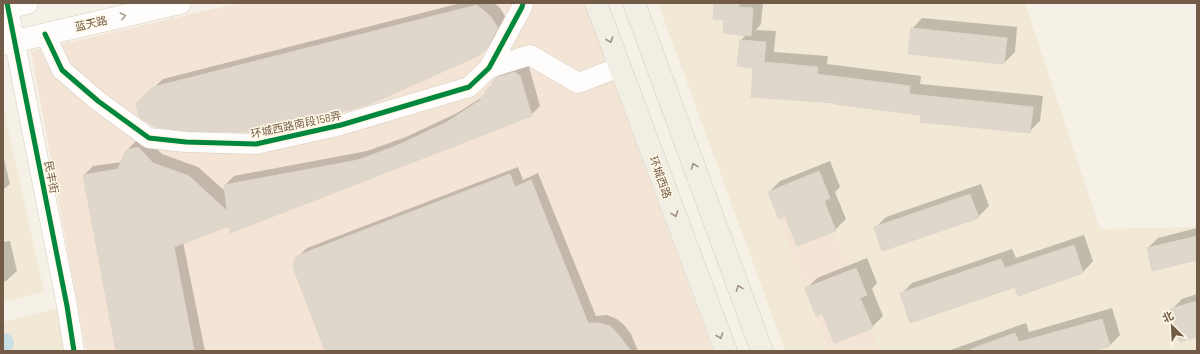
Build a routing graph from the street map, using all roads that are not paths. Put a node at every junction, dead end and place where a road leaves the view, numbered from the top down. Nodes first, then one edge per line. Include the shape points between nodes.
1 (180, 3) edge
2 (522, 3) edge
3 (596, 3) edge
4 (634, 3) edge
5 (11, 6) edge
6 (45, 34) junction
7 (9, 42) edge
8 (620, 67) junction
9 (489, 68) junction
10 (74, 351) edge
11 (726, 351) edge
12 (762, 351) edge

6 -> 1 street, 蓝天路
2 - 9 street, 环城西路南段158弄
3 -> 8 main road, 环城西路
12 -> 4 main road
5 - 7 street, 民丰街
6 - 7 street, 蓝天路
6 - 9 street, 环城西路南段158弄 via 62,70 98,101 149,138 186,142 256,144 341,125 469,87
7 - 10 street, 民丰街 via 67,306
8 - 9 street via 578,83 530,55
8 -> 11 main road, 环城西路

